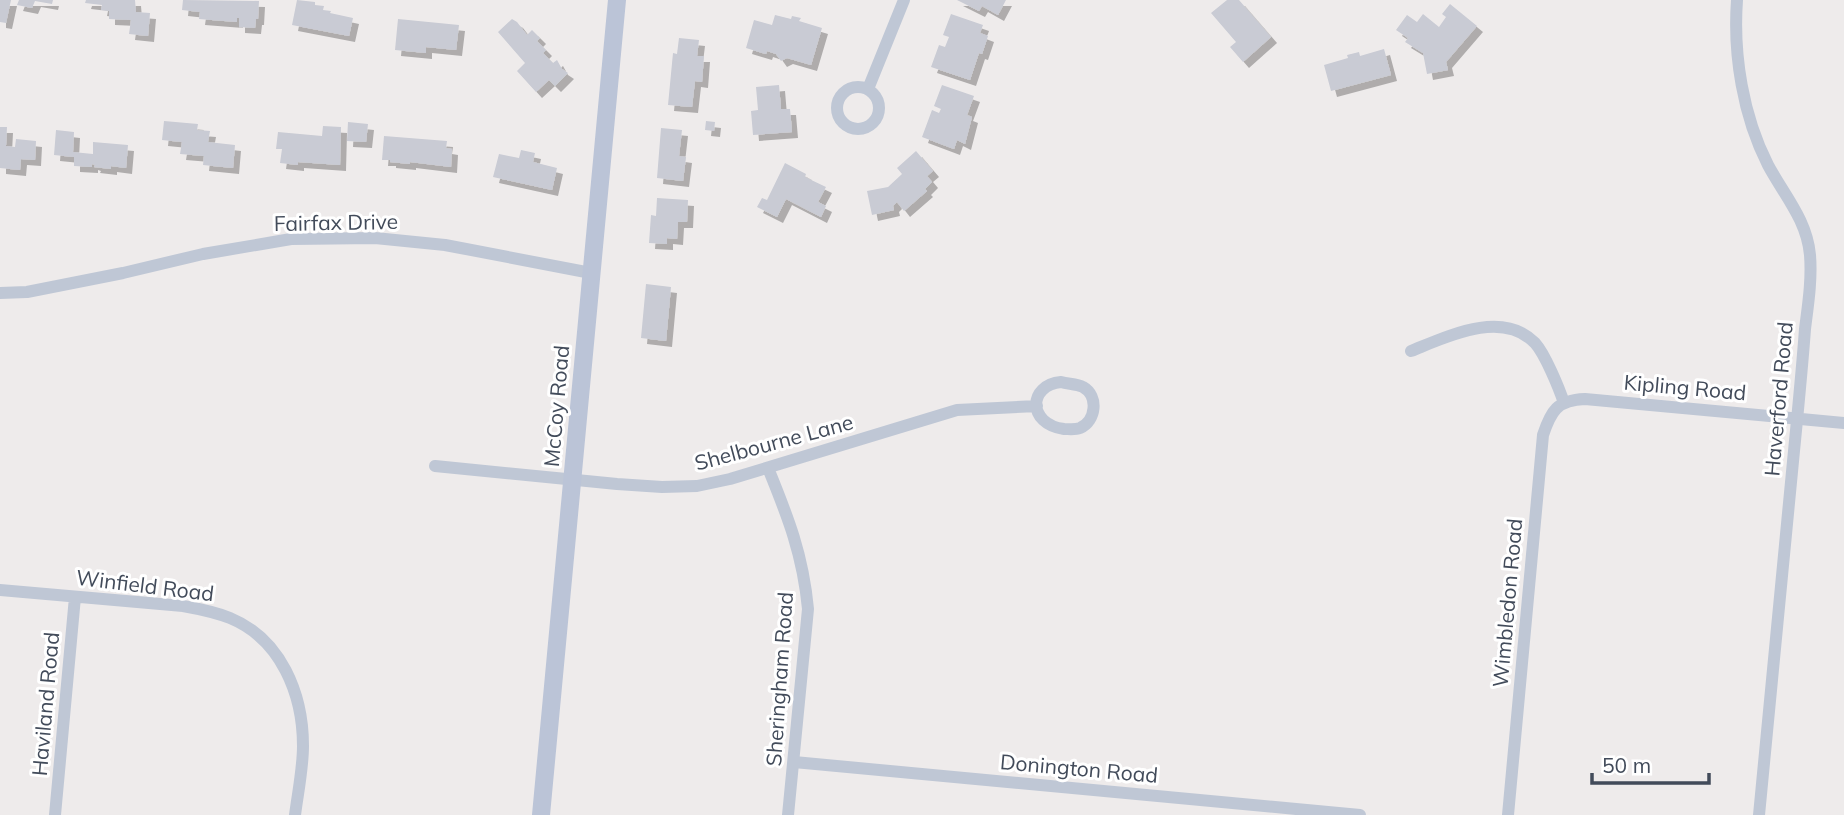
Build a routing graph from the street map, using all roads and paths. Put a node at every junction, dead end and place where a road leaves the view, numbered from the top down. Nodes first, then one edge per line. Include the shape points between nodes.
1 (617, 0) edge
2 (904, 0) edge
3 (1737, 0) edge
4 (869, 89) dead end
5 (591, 273) junction
6 (0, 293) edge
7 (1410, 351) dead end
8 (1564, 403) junction
9 (1037, 405) junction
10 (1798, 418) junction
11 (1844, 423) edge
12 (435, 466) dead end
13 (768, 468) junction
14 (573, 480) junction
15 (0, 590) edge
16 (75, 597) junction
17 (794, 762) junction
18 (55, 815) edge
19 (295, 815) edge
20 (541, 815) edge
21 (789, 815) edge
22 (1360, 815) edge
23 (1507, 815) edge
24 (1759, 815) edge

1 - 5 main road, McCoy Road
2 - 4 street
3 - 10 street, Haverford Road via 1737,53 1753,128 1807,233 1810,282
5 - 6 street, Fairfax Drive via 445,245 375,238 291,239 27,292
5 - 14 main road, McCoy Road
7 - 8 street via 1479,327 1518,332 1536,344
8 - 10 street, Kipling Road via 1585,399
8 - 23 street, Wimbledon Road via 1553,411 1543,435
9 - 9 street via 1042,420 1054,428 1073,430 1087,424 1094,411 1087,390 1061,382 1047,386
9 - 13 street, Shelbourne Lane via 957,410
10 - 11 street, Kipling Road
10 - 24 street, Haverford Road
12 - 14 street, Shelbourne Lane
13 - 14 street, Shelbourne Lane via 688,487
13 - 17 street, Sheringham Road via 795,537 805,579 807,622
14 - 20 main road, McCoy Road
15 - 16 street, Winfield Road
16 - 18 street, Haviland Road
16 - 19 street, Winfield Road via 209,611 256,634 289,674 297,696 303,747
17 - 21 street, Sheringham Road
17 - 22 street, Donington Road

